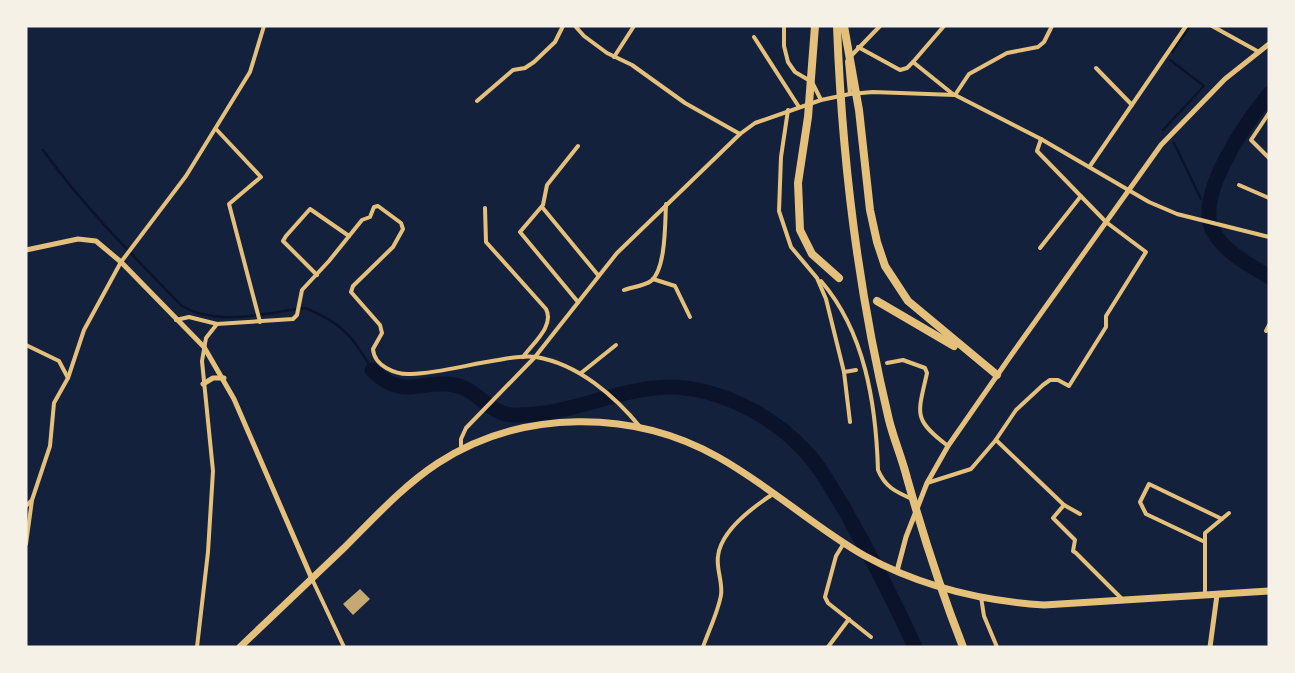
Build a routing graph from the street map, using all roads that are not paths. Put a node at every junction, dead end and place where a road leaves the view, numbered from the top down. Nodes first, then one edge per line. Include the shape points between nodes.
1 (264, 26) edge
2 (563, 26) edge
3 (575, 26) edge
4 (634, 26) edge
5 (784, 26) edge
6 (815, 26) edge
7 (837, 26) edge
8 (844, 26) edge
9 (880, 26) edge
10 (944, 26) edge
11 (1052, 26) edge
12 (1186, 26) edge
13 (1212, 26) edge
14 (754, 37) dead end
15 (1269, 44) edge
16 (858, 47) junction
17 (1259, 52) junction
18 (614, 57) junction
19 (913, 62) junction
20 (1096, 68) dead end
21 (850, 94) junction
22 (955, 95) junction
23 (821, 100) junction
24 (477, 101) dead end
25 (1132, 105) junction
26 (799, 106) junction
27 (788, 110) junction
28 (1269, 113) edge
29 (216, 128) junction
30 (740, 134) junction
31 (1041, 139) junction
32 (578, 146) dead end
33 (1269, 158) edge
34 (1090, 166) junction
35 (1239, 185) dead end
36 (1128, 190) junction
37 (1081, 196) junction
38 (1269, 198) edge
39 (666, 204) junction
40 (542, 207) junction
41 (485, 208) dead end
42 (1106, 222) junction
43 (349, 236) junction
44 (1269, 236) edge
45 (1040, 248) dead end
46 (26, 250) edge
47 (121, 262) junction
48 (317, 274) junction
49 (598, 275) junction
50 (817, 278) junction
51 (839, 278) dead end
52 (653, 280) junction
53 (624, 290) dead end
54 (877, 301) dead end
55 (578, 302) junction
56 (690, 317) dead end
57 (176, 320) junction
58 (260, 320) junction
59 (217, 324) junction
60 (1269, 325) edge
61 (1266, 331) dead end
62 (616, 344) dead end
63 (26, 345) edge
64 (204, 347) junction
65 (522, 357) junction
66 (536, 357) junction
67 (887, 363) dead end
68 (983, 364) junction
69 (856, 370) dead end
70 (844, 372) junction
71 (581, 373) junction
72 (997, 375) junction
73 (68, 378) junction
74 (224, 378) junction
75 (204, 384) junction
76 (850, 422) dead end
77 (641, 428) junction
78 (996, 440) junction
79 (948, 446) junction
80 (461, 449) junction
81 (927, 483) junction
82 (773, 494) junction
83 (32, 500) junction
84 (919, 502) junction
85 (1064, 504) junction
86 (26, 506) edge
87 (1229, 513) dead end
88 (1080, 514) dead end
89 (1222, 518) junction
90 (844, 542) junction
91 (1205, 542) junction
92 (26, 544) edge
93 (898, 572) junction
94 (312, 579) junction
95 (1269, 592) edge
96 (1205, 596) junction
97 (1217, 596) junction
98 (982, 597) junction
99 (1124, 600) junction
100 (849, 619) junction
101 (871, 637) dead end
102 (197, 647) edge
103 (240, 647) edge
104 (344, 647) edge
105 (703, 647) edge
106 (828, 647) edge
107 (963, 647) edge
108 (997, 647) edge
109 (1210, 647) edge

1 - 29 street via 250,72
2 - 24 street via 554,42 534,62 513,70
3 - 18 street
4 - 18 street
5 - 23 street via 788,62 795,72 812,82
6 - 51 highway via 808,117 798,183 800,230 812,254
7 - 107 highway via 853,227 888,414 921,528
8 - 68 highway via 859,110 870,210 885,266 908,301
9 - 16 street
10 - 19 street
11 - 22 street via 1038,47 1007,53 969,74
12 - 25 street
13 - 17 street
14 - 26 street
15 - 17 street
16 - 19 street via 900,70
16 - 21 street via 847,60
17 - 36 street via 1225,78 1161,145
18 - 30 street via 642,71 685,103
19 - 22 street
20 - 25 street
21 - 22 street
21 - 23 street
22 - 31 street
23 - 26 street
25 - 34 street
26 - 27 street
27 - 30 street via 755,123
27 - 50 street via 781,157 779,211 791,247
28 - 33 street via 1251,140
29 - 47 street via 186,176
29 - 58 street via 261,177 229,204
30 - 39 street
31 - 34 street
31 - 37 street via 1037,151
32 - 40 street via 547,185
34 - 36 street
35 - 38 street
36 - 42 street
36 - 44 street via 1178,214
37 - 42 street
37 - 45 street
39 - 49 street
39 - 52 street via 661,262
40 - 49 street
40 - 55 street via 520,234
41 - 65 street via 486,242 546,309 548,316 548,324
42 - 72 street
42 - 78 street via 1146,252 1106,316 1106,327 1070,386 1058,380 1050,380 1043,385 1016,410
43 - 48 street
43 - 48 street via 310,209 286,236 283,241
43 - 65 street via 362,220 370,217 376,206 403,225 393,247 351,289 352,295 380,326 382,333 374,354 386,367 411,374
46 - 47 street via 84,239 96,241
47 - 57 street
47 - 73 street via 84,330
48 - 58 street via 300,292 297,315 293,319
49 - 55 street
50 - 70 street via 826,299
50 - 84 street via 835,298 854,332 871,399 878,470 882,479 889,487
52 - 53 street
52 - 56 street via 675,286
54 - 68 highway
55 - 66 street
57 - 59 street via 189,317
57 - 64 street
58 - 59 street
59 - 64 street via 206,338
60 - 61 street
62 - 71 street
63 - 73 street via 59,361
64 - 74 street
64 - 75 street
65 - 66 street
66 - 71 street
66 - 80 street via 462,433
67 - 79 street via 903,360 925,368 927,373 920,415 929,432
68 - 72 highway
69 - 70 street
70 - 76 street
71 - 77 street
72 - 79 street
73 - 83 street via 54,403 50,446
74 - 75 street via 213,378
74 - 94 street
75 - 102 street via 213,471
77 - 80 highway via 564,422 511,431
77 - 82 highway via 717,456
78 - 81 street via 971,469
78 - 85 street
79 - 81 street
80 - 94 highway via 400,491
81 - 84 street
82 - 90 highway
82 - 105 street via 747,513 719,548 721,597
83 - 86 street
83 - 92 street
84 - 93 street via 906,536
85 - 88 street
85 - 99 street via 1053,518 1075,540 1074,551
87 - 89 street
89 - 91 street via 1205,533
89 - 91 street via 1149,484 1140,502 1146,514
90 - 93 highway
90 - 100 street via 836,556 825,597
91 - 96 street
93 - 98 highway
94 - 103 highway
94 - 104 street
95 - 97 highway
96 - 97 highway
96 - 99 highway
97 - 109 street
98 - 99 highway via 1044,605
98 - 108 street via 984,616
100 - 101 street
100 - 106 street

